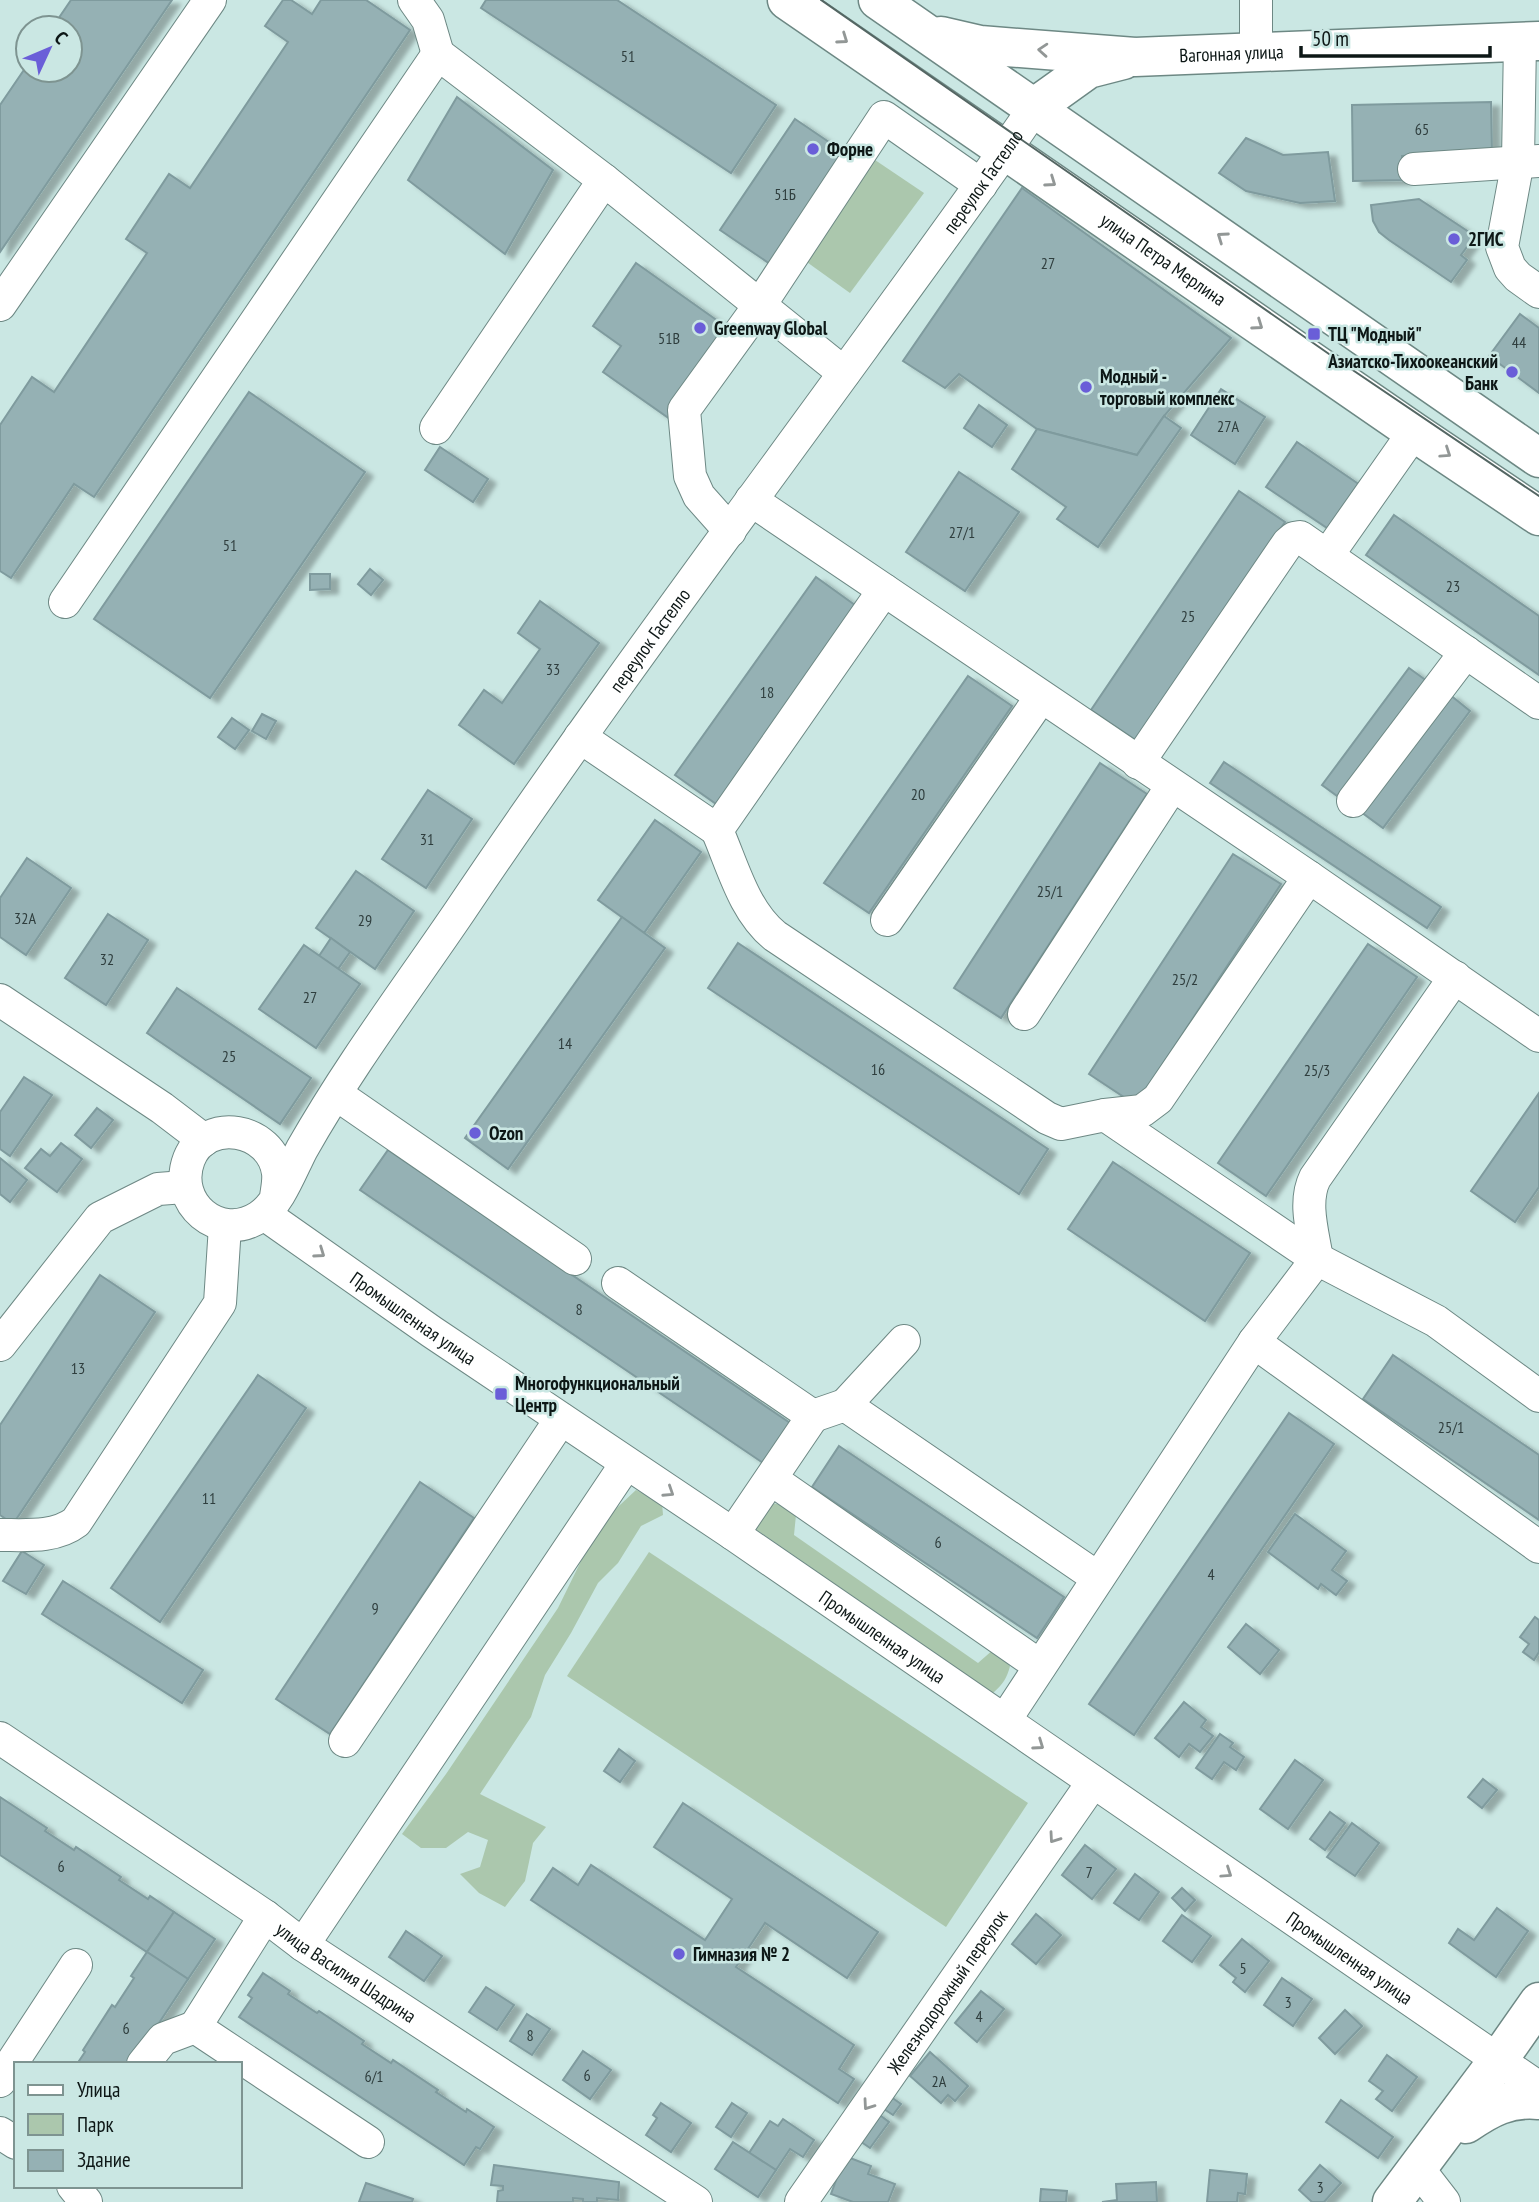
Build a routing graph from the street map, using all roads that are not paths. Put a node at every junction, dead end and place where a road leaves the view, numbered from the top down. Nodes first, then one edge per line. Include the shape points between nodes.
1 (210, 0) edge
2 (414, 0) edge
3 (787, 0) edge
4 (878, 0) edge
5 (1256, 0) edge
6 (924, 32) junction
7 (1530, 41) edge
8 (1256, 52) junction
9 (438, 54) junction
10 (1135, 57) junction
11 (1035, 107) junction
12 (1005, 151) junction
13 (1528, 161) edge
14 (1414, 169) dead end
15 (604, 180) junction
16 (981, 185) junction
17 (1539, 292) edge
18 (0, 305) edge
19 (760, 305) junction
20 (844, 373) junction
21 (436, 428) dead end
22 (1414, 432) junction
23 (1539, 458) edge
24 (751, 500) junction
25 (1539, 516) edge
26 (730, 531) junction
27 (1328, 556) junction
28 (884, 590) junction
29 (65, 602) dead end
30 (1466, 652) junction
31 (1041, 697) junction
32 (1539, 703) edge
33 (580, 737) junction
34 (1138, 763) junction
35 (1172, 786) junction
36 (1353, 801) dead end
37 (717, 830) junction
38 (1309, 877) junction
39 (887, 920) dead end
40 (1455, 977) junction
41 (0, 1000) edge
42 (1024, 1014) dead end
43 (1539, 1036) edge
44 (336, 1094) junction
45 (1105, 1115) junction
46 (317, 1122) junction
47 (248, 1134) junction
48 (192, 1161) junction
49 (270, 1206) junction
50 (225, 1226) junction
51 (575, 1259) dead end
52 (1317, 1259) junction
53 (618, 1283) dead end
54 (904, 1341) dead end
55 (1254, 1342) junction
56 (0, 1345) edge
57 (1539, 1396) edge
58 (845, 1405) junction
59 (813, 1416) junction
60 (561, 1419) junction
61 (626, 1464) junction
62 (771, 1479) junction
63 (733, 1534) junction
64 (0, 1535) edge
65 (1539, 1547) edge
66 (1098, 1578) junction
67 (1040, 1667) junction
68 (1005, 1720) junction
69 (0, 1738) edge
70 (345, 1741) dead end
71 (1093, 1782) junction
72 (265, 1916) junction
73 (303, 1945) junction
74 (76, 1965) dead end
75 (1539, 2002) edge
76 (195, 2027) junction
77 (1499, 2059) junction
78 (145, 2062) edge
79 (0, 2081) edge
80 (1539, 2088) edge
81 (1539, 2100) edge
82 (1466, 2124) junction
83 (369, 2142) dead end
84 (75, 2188) edge
85 (1428, 2195) edge
86 (86, 2202) edge
87 (696, 2202) edge
88 (801, 2202) edge
89 (1392, 2202) edge

1 - 18 street
2 - 9 street via 428,20
3 -> 12 main road, улица Петра Мерлина
4 - 6 main road
5 - 8 street
10 -> 6 main road, Вагонная улица via 980,45
6 - 11 main road
7 - 8 main road, Вагонная улица
7 - 13 street
8 - 10 main road, Вагонная улица
9 - 15 street
9 - 29 street
10 - 11 main road, Вагонная улица via 1088,69
11 - 12 street, переулок Гастелло
23 -> 11 main road
12 - 16 street, переулок Гастелло
12 -> 22 main road, улица Петра Мерлина
13 - 14 street
13 - 17 street via 1502,247 1510,268
15 - 19 street
15 - 21 street
16 - 19 street via 884,117
16 - 20 street, переулок Гастелло
19 - 20 street
19 - 26 street via 684,410 690,476 699,496
20 - 24 street, переулок Гастелло
22 -> 25 main road, улица Петра Мерлина
22 - 27 street
24 - 26 street, переулок Гастелло
24 - 28 street
26 - 33 street, переулок Гастелло
27 - 30 street
27 - 34 street via 1300,537 1288,543
28 - 31 street
28 - 37 street
30 - 32 street
30 - 36 street
31 - 34 street
31 - 39 street
33 - 37 street
33 - 44 street, переулок Гастелло
34 - 35 street
35 - 38 street
35 - 42 street
37 - 45 street via 751,908 760,924 775,936 1047,1118 1061,1124
38 - 40 street
38 - 45 street via 1158,1099 1142,1111
40 - 43 street
40 - 52 street via 1315,1178 1309,1200
41 - 48 street via 162,1108
44 - 46 street, переулок Гастелло
44 - 51 street
45 - 52 street
46 - 47 street
46 - 49 street, переулок Гастелло
47 - 48 street via 226,1131
47 - 49 street via 264,1144 275,1160 279,1178
48 - 50 street via 191,1203 207,1219
48 - 56 street via 156,1175 100,1218
49 - 50 street via 247,1224
49 -> 60 street, Промышленная улица
50 - 64 street via 220,1303 76,1522 64,1531 48,1534
52 - 55 street
52 - 57 street via 1436,1321
53 - 59 street
54 - 58 street
55 - 65 street
55 - 66 street
58 - 59 street
58 - 66 street
59 - 62 street
60 - 61 street, Промышленная улица
60 - 70 street
61 -> 63 street, Промышленная улица
61 - 73 street
62 - 63 street
62 - 67 street
63 - 68 street, Промышленная улица
66 - 67 street
67 - 68 street
68 -> 71 street, Промышленная улица
69 - 72 street, улица Василия Шадрина
71 -> 77 street, Промышленная улица
71 -> 88 street, Железнодорожный переулок
72 - 73 street, улица Василия Шадрина
72 - 76 street
73 - 87 street, улица Василия Шадрина
74 - 79 street
75 - 77 main road
76 - 78 street via 163,2039
76 - 83 street
77 - 80 street, Промышленная улица
77 - 82 main road
77 - 89 main road
81 - 82 main road via 1504,2102
82 - 85 main road
84 - 86 street

